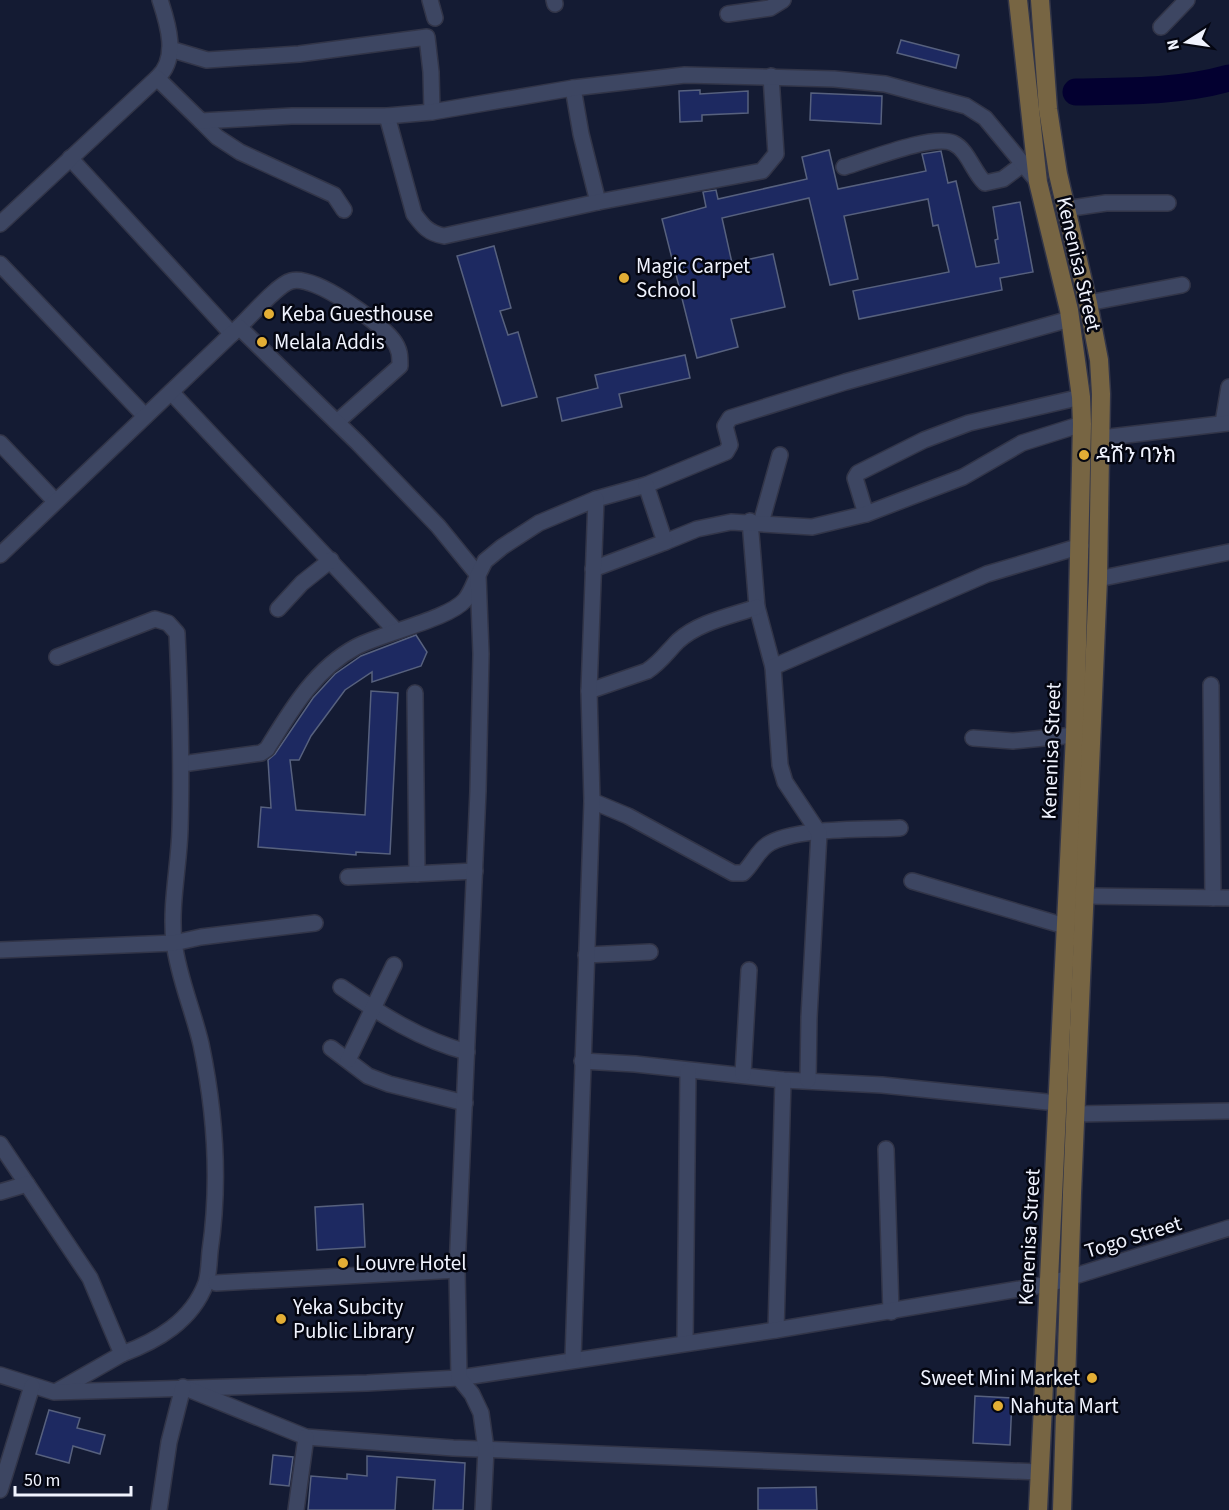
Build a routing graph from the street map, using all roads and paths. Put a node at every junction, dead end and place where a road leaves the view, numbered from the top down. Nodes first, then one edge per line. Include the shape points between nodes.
1 (160, 0) edge
2 (430, 0) edge
3 (783, 0) edge
4 (1018, 0) edge
5 (1040, 0) edge
6 (1187, 0) edge
7 (728, 14) dead end
8 (435, 18) dead end
9 (1161, 27) dead end
10 (170, 49) junction
11 (771, 76) junction
12 (157, 78) junction
13 (573, 88) junction
14 (432, 112) junction
15 (387, 116) junction
16 (201, 121) junction
17 (70, 158) junction
18 (1023, 164) junction
19 (844, 167) dead end
20 (1038, 182) junction
21 (598, 202) junction
22 (1168, 203) dead end
23 (1065, 209) junction
24 (344, 210) dead end
25 (0, 224) edge
26 (0, 264) edge
27 (1182, 285) dead end
28 (1088, 303) junction
29 (1070, 319) junction
30 (236, 330) junction
31 (1229, 387) edge
32 (171, 392) junction
33 (1081, 397) junction
34 (144, 416) junction
35 (337, 422) junction
36 (1226, 423) edge
37 (1082, 424) junction
38 (1101, 438) junction
39 (0, 443) edge
40 (780, 455) dead end
41 (646, 485) junction
42 (596, 499) junction
43 (55, 501) junction
44 (866, 514) junction
45 (756, 522) junction
46 (665, 542) junction
47 (1081, 546) junction
48 (1229, 552) edge
49 (0, 555) edge
50 (331, 560) junction
51 (593, 569) junction
52 (478, 575) junction
53 (1098, 579) junction
54 (757, 607) junction
55 (278, 609) dead end
56 (396, 631) junction
57 (57, 657) dead end
58 (773, 667) junction
59 (1211, 686) dead end
60 (589, 691) junction
61 (415, 693) dead end
62 (1075, 735) junction
63 (973, 738) dead end
64 (182, 764) junction
65 (592, 801) junction
66 (900, 828) dead end
67 (819, 833) junction
68 (475, 871) junction
69 (417, 874) junction
70 (348, 877) dead end
71 (912, 881) dead end
72 (1085, 896) junction
73 (1213, 898) junction
74 (1229, 898) edge
75 (315, 923) dead end
76 (1065, 926) junction
77 (174, 943) junction
78 (0, 950) edge
79 (650, 952) dead end
80 (586, 955) junction
81 (394, 965) dead end
82 (749, 970) dead end
83 (341, 987) dead end
84 (372, 1009) junction
85 (331, 1048) dead end
86 (467, 1052) junction
87 (348, 1060) junction
88 (582, 1061) junction
89 (688, 1071) junction
90 (742, 1074) junction
91 (783, 1080) junction
92 (808, 1080) junction
93 (465, 1103) junction
94 (1057, 1103) junction
95 (1229, 1111) edge
96 (1076, 1114) junction
97 (0, 1144) edge
98 (886, 1149) dead end
99 (27, 1184) junction
100 (0, 1192) edge
101 (1229, 1228) edge
102 (457, 1270) junction
103 (1070, 1279) junction
104 (216, 1283) dead end
105 (1049, 1284) junction
106 (891, 1312) junction
107 (776, 1330) junction
108 (684, 1343) junction
109 (122, 1354) junction
110 (573, 1359) junction
111 (0, 1375) edge
112 (459, 1378) junction
113 (32, 1386) junction
114 (183, 1387) junction
115 (54, 1392) junction
116 (306, 1437) junction
117 (486, 1449) junction
118 (1039, 1472) junction
119 (0, 1490) edge
120 (159, 1510) edge
121 (296, 1510) edge
122 (483, 1510) edge
123 (1038, 1510) edge
124 (1062, 1510) edge

1 - 10 street
2 - 8 street
3 - 7 street via 770,8
4 - 20 main road, Kenenisa Street
5 - 23 main road, Kenenisa Street via 1048,109
6 - 9 street
10 - 12 street via 167,65
10 - 14 street via 207,60 299,54 427,37
11 - 13 street via 685,75
11 - 18 street via 885,84 966,106 985,118
11 - 21 street via 776,154 762,171
12 - 16 street
12 - 17 street
13 - 14 street
13 - 21 street
14 - 15 street
15 - 16 street
15 - 21 street via 410,204 423,227 432,234 444,236
16 - 24 street via 240,152 334,195
17 - 25 street
17 - 30 street
18 - 19 street via 1003,179 985,183 975,174 965,153 953,143 936,141
18 - 20 street
20 - 29 main road, Kenenisa Street
22 - 23 street via 1106,202
23 - 28 main road, Kenenisa Street
26 - 34 street
27 - 28 street
28 - 38 main road, Kenenisa Street via 1099,360
29 - 33 main road, Kenenisa Street
29 - 41 street via 730,418 725,426 730,445 726,452
30 - 32 street
30 - 35 street
30 - 35 street via 285,284 296,280 332,291 392,339 400,352 400,366
31 - 36 street
32 - 34 street
32 - 50 street
33 - 37 main road, Kenenisa Street
33 - 44 street via 969,423 858,473 855,478
34 - 43 street
35 - 52 street via 438,526
36 - 38 street
37 - 44 street via 1022,443 963,477
37 - 47 main road, Kenenisa Street
38 - 53 main road, Kenenisa Street
39 - 43 street
40 - 45 street
41 - 42 street
41 - 46 street
42 - 51 street
42 - 52 street via 539,523 485,561
43 - 49 street
44 - 45 street via 812,527
45 - 46 street via 706,526
45 - 54 street
46 - 51 street
47 - 58 street via 987,574
47 - 62 main road, Kenenisa Street
48 - 53 street
50 - 55 street
50 - 56 street
51 - 60 street
52 - 56 street via 465,600 451,610
52 - 68 street via 481,654
53 - 72 main road, Kenenisa Street
54 - 58 street
54 - 60 street via 695,630 647,671
56 - 64 street via 356,647 317,677 261,753
57 - 64 street via 156,619 168,623 177,633
58 - 67 street via 780,765 785,782
59 - 73 street
60 - 65 street
61 - 69 street
62 - 63 street via 1013,741
62 - 76 main road, Kenenisa Street
64 - 77 street via 178,860 173,885
65 - 67 street via 628,816 733,873 743,873 764,846 776,840
65 - 80 street
66 - 67 street
67 - 92 street
68 - 69 street
68 - 86 street
69 - 70 street
71 - 76 street
72 - 73 street
72 - 96 main road, Kenenisa Street
73 - 74 street
75 - 77 street
76 - 94 main road, Kenenisa Street
77 - 78 street
77 - 109 street via 201,1045 213,1133 217,1184 213,1233 206,1283 189,1311 151,1344
79 - 80 street
80 - 88 street
81 - 84 street
82 - 90 street
83 - 84 street
84 - 86 street via 441,1045
84 - 87 street
85 - 87 street
86 - 93 street
87 - 93 street via 368,1076 389,1084
88 - 89 street
88 - 110 street
89 - 90 street
89 - 108 street
90 - 91 street
91 - 92 street
91 - 107 street
92 - 94 street
93 - 102 street
94 - 105 main road, Kenenisa Street
95 - 96 street
96 - 103 main road, Kenenisa Street
97 - 99 street
98 - 106 street
99 - 100 street
99 - 109 street via 90,1278
101 - 103 street, Togo Street
102 - 104 street
102 - 112 street
103 - 105 street, Togo Street
103 - 124 main road, Kenenisa Street
105 - 106 street, Togo Street
105 - 118 main road, Kenenisa Street
106 - 107 street, Togo Street
107 - 108 street, Togo Street
108 - 110 street, Togo Street
109 - 115 street
110 - 112 street, Togo Street
111 - 113 street, Togo Street
112 - 114 street, Togo Street
112 - 117 street via 481,1413
113 - 115 street, Togo Street
113 - 119 street
114 - 115 street, Togo Street
114 - 116 street
114 - 120 street via 169,1442
116 - 117 street
116 - 121 street
117 - 118 street
117 - 122 street
118 - 123 main road, Kenenisa Street

